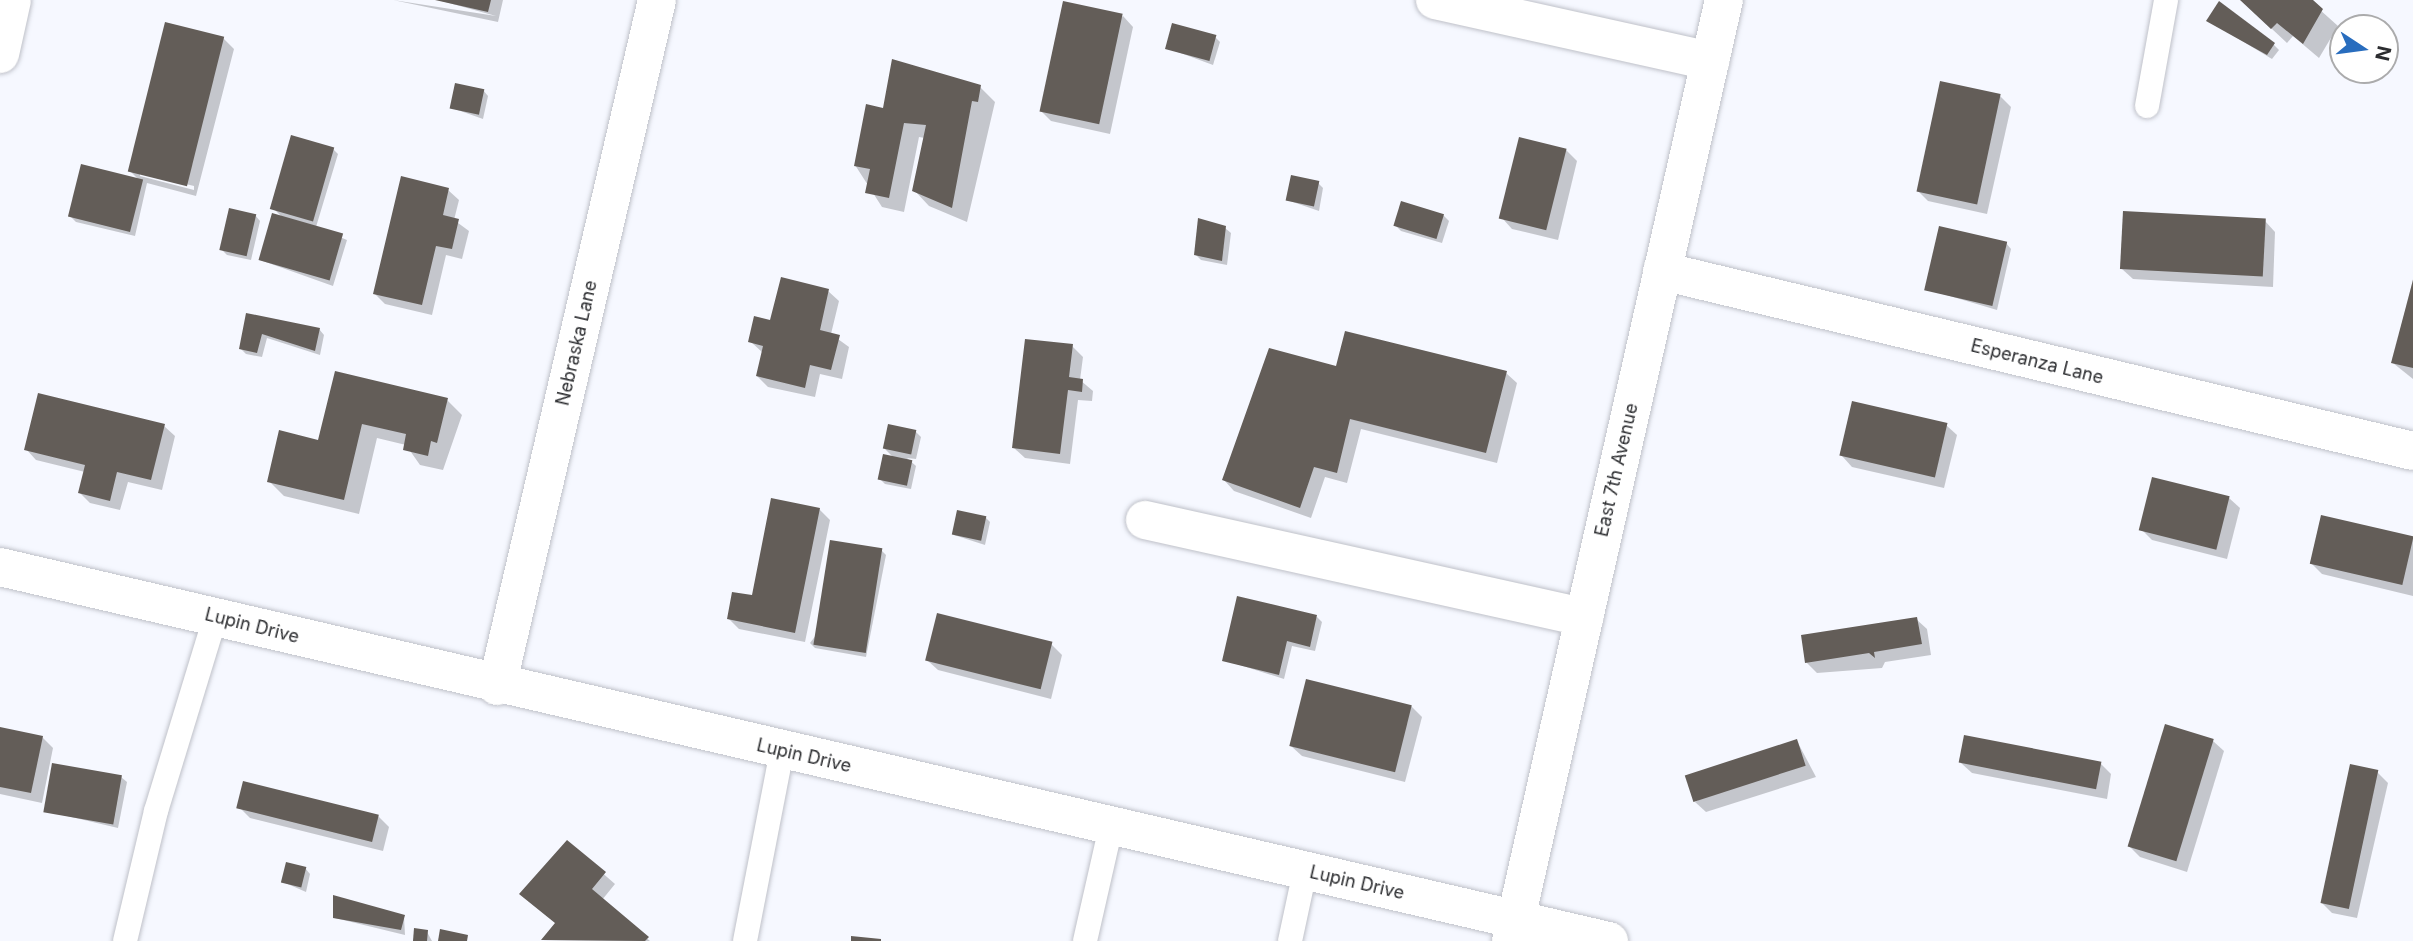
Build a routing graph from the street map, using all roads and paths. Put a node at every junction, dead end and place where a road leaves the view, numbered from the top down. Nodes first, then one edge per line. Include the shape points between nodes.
1 (12, 0) edge
2 (657, 0) edge
3 (1435, 0) edge
4 (1724, 0) edge
5 (2166, 0) edge
6 (0, 54) edge
7 (1710, 61) junction
8 (2147, 106) dead end
9 (1662, 271) junction
10 (2413, 452) edge
11 (1145, 520) dead end
12 (0, 567) edge
13 (1584, 617) junction
14 (215, 618) junction
15 (497, 686) junction
16 (782, 751) junction
17 (1111, 827) junction
18 (1305, 871) junction
19 (1513, 930) edge
20 (125, 941) edge
21 (745, 941) edge
22 (1085, 941) edge
23 (1290, 941) edge
24 (1609, 941) edge

1 - 6 street
2 - 15 street, Nebraska Lane
3 - 7 street
4 - 7 street, East 7th Avenue
5 - 8 lane
7 - 9 street, East 7th Avenue
9 - 10 street, Esperanza Lane
9 - 13 street, East 7th Avenue
11 - 13 street
12 - 14 street, Lupin Drive
13 - 19 street, East 7th Avenue
14 - 15 street, Lupin Drive
14 - 20 lane via 156,811
15 - 16 street, Lupin Drive
16 - 17 street, Lupin Drive
16 - 21 lane
17 - 18 street, Lupin Drive
17 - 22 lane
18 - 19 street, Lupin Drive
18 - 23 lane
19 - 24 street, Lupin Drive

